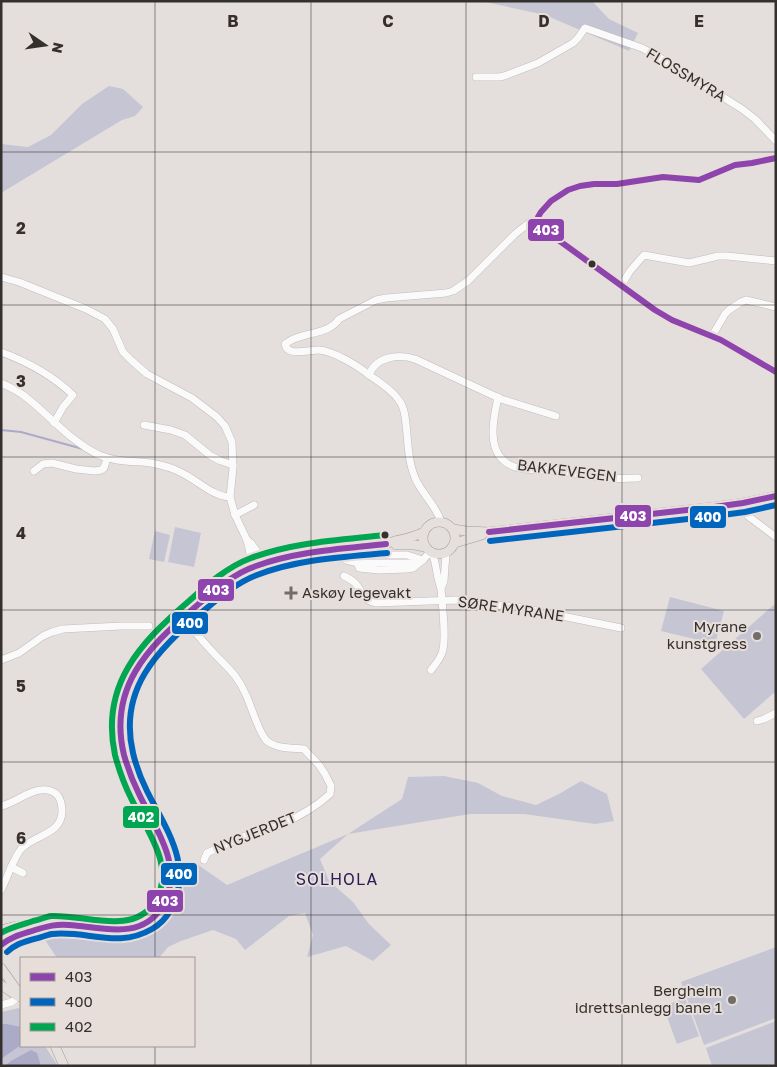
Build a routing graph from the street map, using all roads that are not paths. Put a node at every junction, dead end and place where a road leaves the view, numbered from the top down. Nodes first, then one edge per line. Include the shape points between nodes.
1 (476, 77) dead end
2 (776, 141) edge
3 (776, 158) edge
4 (538, 222) junction
5 (776, 261) edge
6 (1, 277) edge
7 (621, 286) junction
8 (776, 307) edge
9 (712, 336) junction
10 (1, 352) edge
11 (776, 372) edge
12 (369, 374) junction
13 (1, 383) edge
14 (498, 397) junction
15 (556, 416) dead end
16 (54, 423) junction
17 (144, 425) dead end
18 (107, 458) junction
19 (233, 465) junction
20 (34, 471) dead end
21 (638, 478) dead end
22 (776, 496) edge
23 (230, 497) junction
24 (742, 503) junction
25 (254, 505) dead end
26 (235, 515) junction
27 (440, 522) junction
28 (453, 529) junction
29 (424, 532) junction
30 (489, 532) junction
31 (776, 538) edge
32 (247, 540) junction
33 (455, 543) junction
34 (386, 544) junction
35 (339, 549) junction
36 (429, 551) junction
37 (446, 553) junction
38 (423, 560) junction
39 (264, 562) junction
40 (358, 563) junction
41 (253, 566) junction
42 (344, 576) dead end
43 (441, 588) junction
44 (442, 600) junction
45 (184, 616) junction
46 (149, 626) dead end
47 (622, 628) dead end
48 (1, 660) edge
49 (431, 670) dead end
50 (776, 713) edge
51 (758, 721) dead end
52 (1, 806) edge
53 (204, 860) dead end
54 (12, 867) junction
55 (23, 872) dead end
56 (1, 890) edge
57 (49, 925) junction
58 (1, 930) edge
59 (1, 945) edge
60 (1, 968) edge
61 (1, 985) edge
62 (20, 998) edge
63 (1, 1005) edge
64 (55, 1047) edge
65 (64, 1066) edge

1 - 2 street, FLOSSMYRA via 502,76 538,64 573,43 585,28 642,48 664,60 742,109
3 - 4 street via 735,165 699,180 663,177 580,186 551,201 541,212
4 - 7 street via 542,229
4 - 12 street via 529,223 515,234 468,281 453,290 376,300 339,319 328,329 294,338 285,344 293,351 320,350 334,354
5 - 7 street via 718,256 689,263 644,255
6 - 19 street via 105,319 132,361 148,374 192,398 225,426 230,436
7 - 9 street via 668,317
8 - 9 street via 746,300 741,302 725,314
9 - 11 street
10 - 16 street via 46,373 73,395
12 - 14 street via 383,360 406,356
12 - 27 street via 401,403 411,466
13 - 16 street via 27,397
14 - 15 street
14 - 21 street, BAKKEVEGEN via 494,440 502,460 511,466 606,478
16 - 18 street via 80,444
17 - 19 street via 185,435 211,456
18 - 20 street via 101,470 76,469 52,463 43,464
18 - 23 street via 173,468 219,495
19 - 23 street
22 - 24 main road
23 - 26 street
24 - 30 main road
24 - 31 street via 748,516
25 - 26 street
26 - 32 street
27 - 28 main road
27 - 29 main road via 430,524
28 - 30 main road
28 - 33 main road
29 - 34 main road
29 - 36 main road via 422,540
30 - 33 main road
32 - 39 street
32 - 41 street
33 - 37 main road
34 - 35 main road
34 - 36 main road via 415,545
35 - 39 main road
35 - 40 street via 346,560
36 - 37 main road via 440,555
36 - 38 street
36 - 43 street via 435,561
37 - 43 street
38 - 40 street via 407,555 366,555
38 - 40 street via 407,569 367,569 360,568
39 - 41 main road
41 - 45 main road via 225,582
42 - 44 street via 355,582 364,597 373,602
43 - 44 street
44 - 47 street, SØRE MYRANE via 523,608
44 - 49 street, SØRE MYRANE via 444,646
45 - 53 street, NYGJERDET via 237,677 264,738 276,745 304,749 319,765 331,786 330,794 302,814 207,853
45 - 57 main road via 139,663 126,690 121,719 121,739 131,776 172,867 168,897 158,914 133,929
46 - 48 street via 63,628
50 - 51 street
52 - 54 street via 42,790 57,795 62,805 57,826 22,848
54 - 55 street
54 - 56 street
57 - 58 main road via 31,923
57 - 59 main road via 14,936
60 - 62 main road
61 - 62 main road
62 - 63 street
64 - 65 main road

